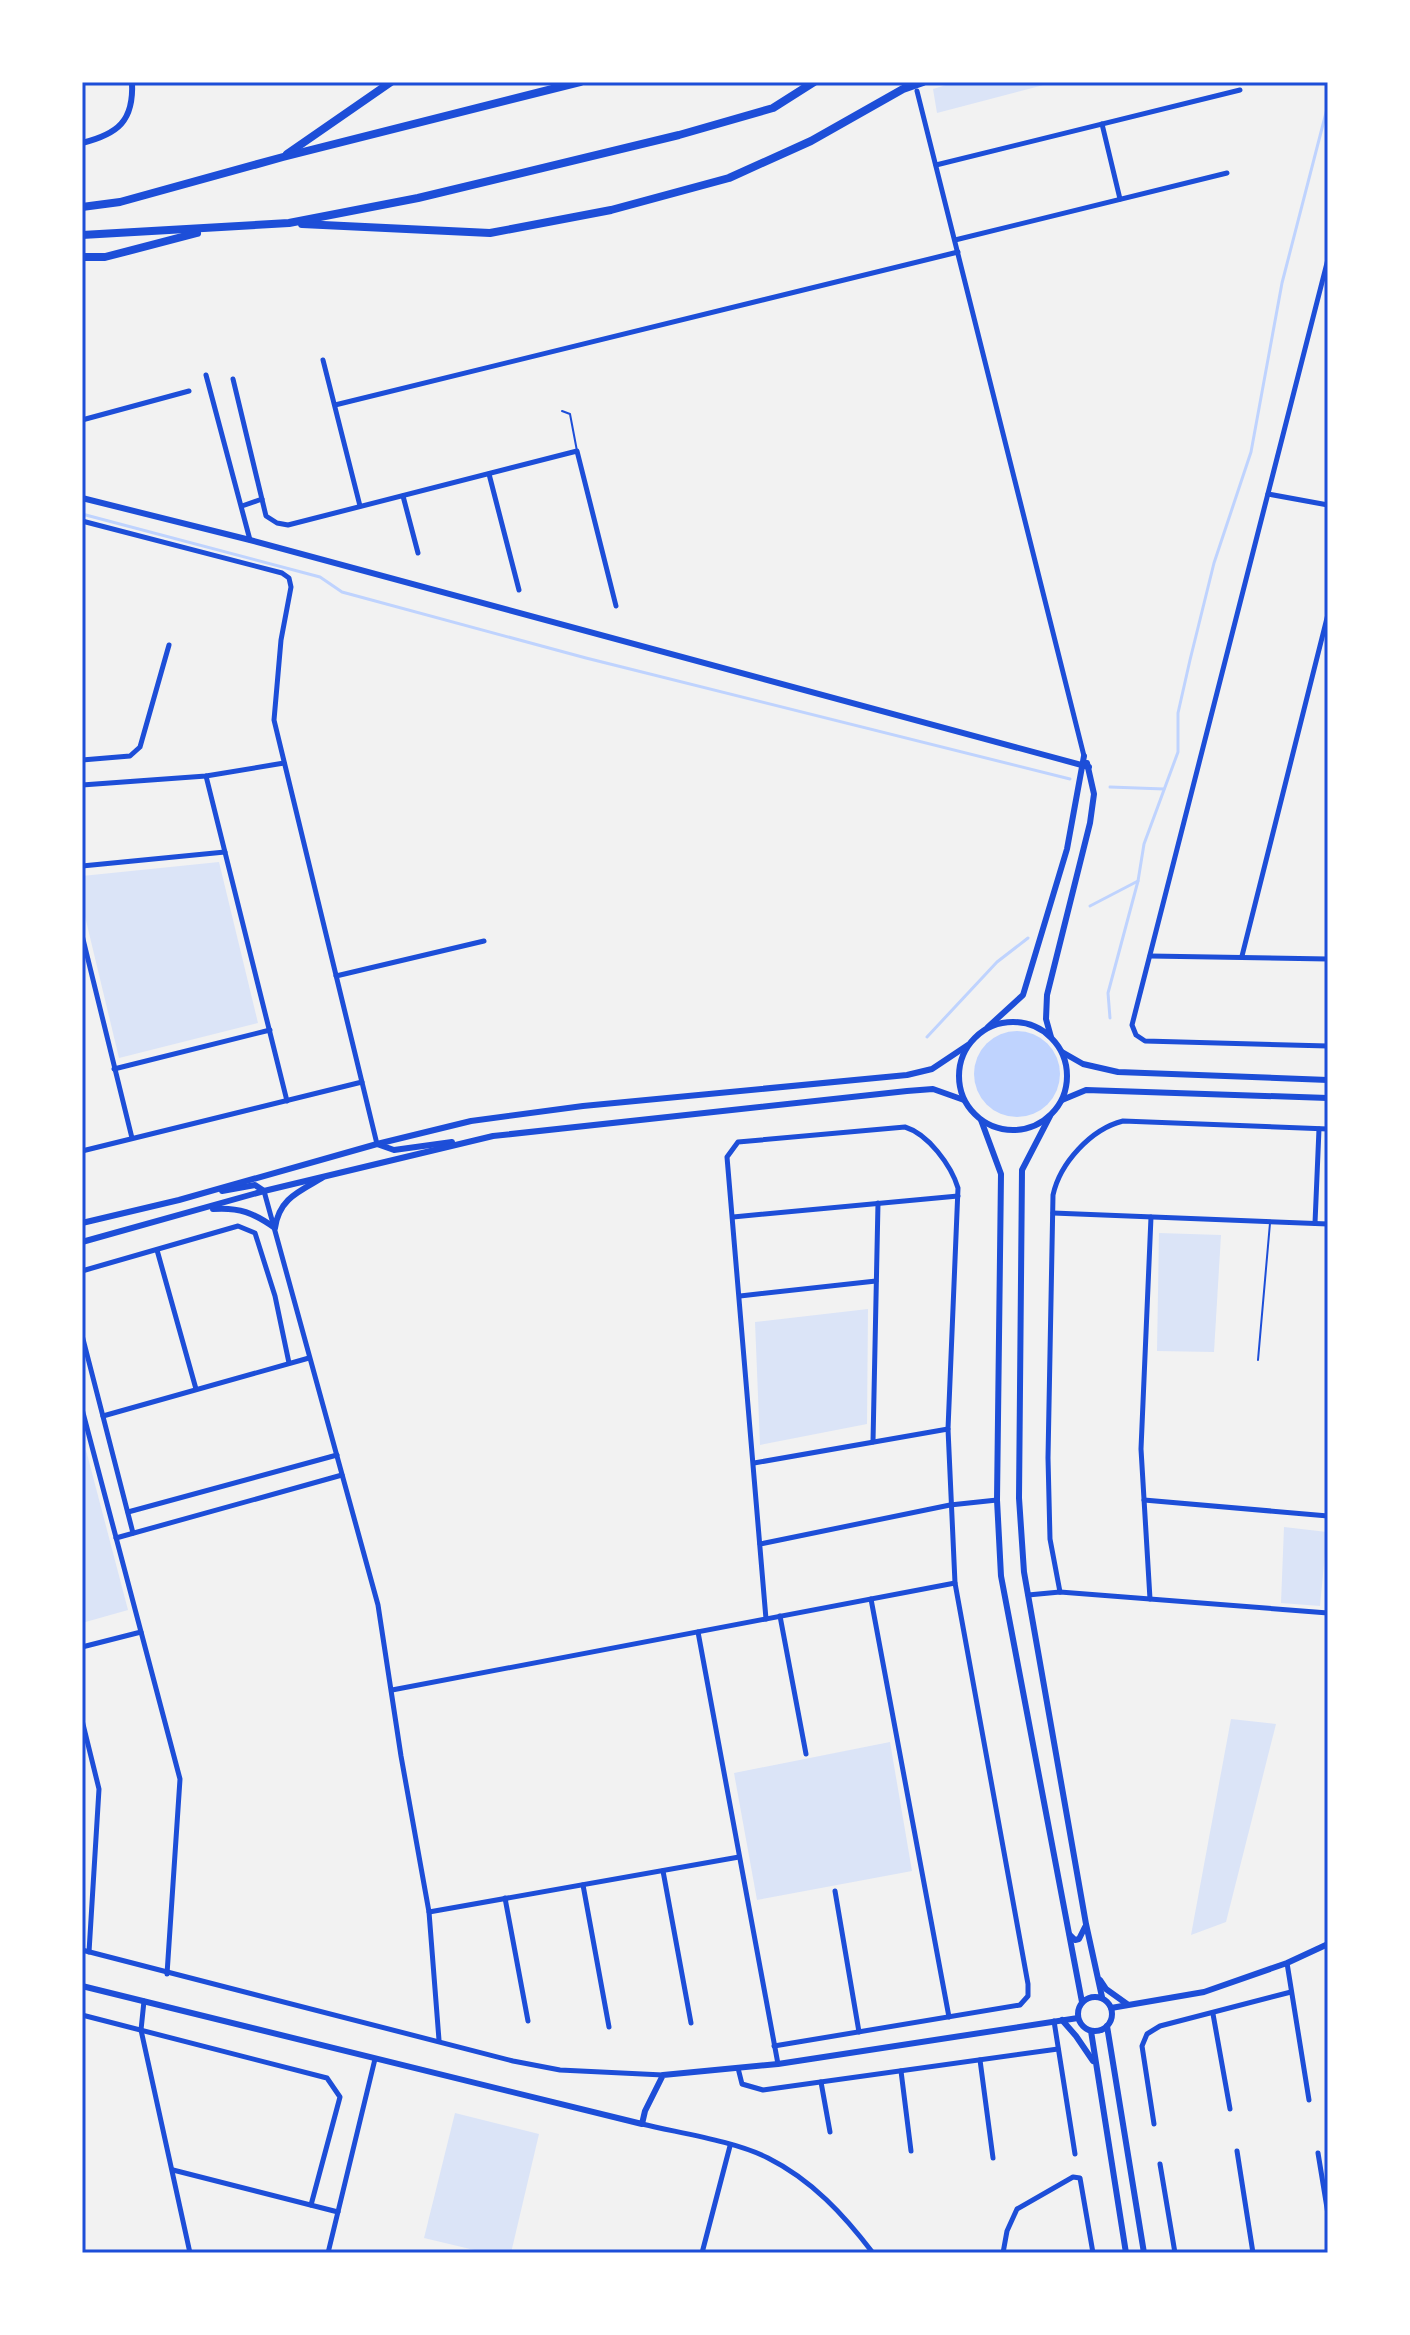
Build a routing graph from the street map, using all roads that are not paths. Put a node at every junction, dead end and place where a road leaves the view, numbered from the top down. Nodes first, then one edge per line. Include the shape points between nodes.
1 (132, 82) edge
2 (391, 82) edge
3 (580, 82) edge
4 (814, 82) edge
5 (923, 82) edge
6 (1240, 90) dead end
7 (917, 91) dead end
8 (1102, 124) junction
9 (82, 143) edge
10 (283, 157) junction
11 (936, 165) junction
12 (1227, 173) dead end
13 (1120, 199) junction
14 (82, 207) edge
15 (289, 223) junction
16 (217, 228) junction
17 (82, 235) edge
18 (955, 240) junction
19 (958, 252) junction
20 (82, 257) edge
21 (1328, 259) edge
22 (323, 360) dead end
23 (206, 375) dead end
24 (233, 379) dead end
25 (189, 391) dead end
26 (335, 405) junction
27 (562, 411) dead end
28 (82, 420) edge
29 (577, 451) junction
30 (489, 474) junction
31 (1268, 494) junction
32 (403, 496) junction
33 (82, 498) edge
34 (262, 499) junction
35 (1328, 505) edge
36 (242, 506) junction
37 (360, 507) junction
38 (82, 521) edge
39 (250, 540) junction
40 (418, 553) dead end
41 (519, 590) dead end
42 (616, 606) dead end
43 (1328, 614) edge
44 (169, 645) dead end
45 (1084, 756) joint
46 (82, 760) edge
47 (284, 763) junction
48 (1086, 767) junction
49 (206, 776) junction
50 (82, 785) edge
51 (225, 852) junction
52 (82, 866) edge
53 (82, 935) edge
54 (484, 941) dead end
55 (1150, 956) junction
56 (1242, 956) junction
57 (1328, 959) edge
58 (336, 976) junction
59 (988, 1027) junction
60 (270, 1030) junction
61 (1051, 1037) junction
62 (968, 1045) junction
63 (1328, 1046) edge
64 (1062, 1052) junction
65 (114, 1069) junction
66 (1328, 1080) edge
67 (362, 1082) junction
68 (1328, 1098) edge
69 (964, 1100) junction
70 (1062, 1100) junction
71 (287, 1101) junction
72 (1050, 1116) junction
73 (981, 1120) junction
74 (1319, 1129) junction
75 (1328, 1129) edge
76 (493, 1136) junction
77 (132, 1138) junction
78 (377, 1144) junction
79 (82, 1151) edge
80 (329, 1175) junction
81 (264, 1191) junction
82 (958, 1196) junction
83 (179, 1200) junction
84 (878, 1203) junction
85 (200, 1210) junction
86 (1053, 1213) junction
87 (733, 1217) junction
88 (1151, 1217) junction
89 (1270, 1222) junction
90 (82, 1223) edge
91 (1315, 1223) junction
92 (1328, 1224) edge
93 (275, 1228) junction
94 (82, 1242) edge
95 (157, 1250) junction
96 (82, 1271) edge
97 (876, 1281) junction
98 (740, 1296) junction
99 (82, 1335) edge
100 (309, 1358) junction
101 (1258, 1360) dead end
102 (289, 1363) junction
103 (196, 1389) junction
104 (82, 1409) edge
105 (103, 1416) junction
106 (948, 1429) junction
107 (85, 1433) edge
108 (873, 1442) junction
109 (337, 1455) junction
110 (754, 1463) junction
111 (342, 1475) junction
112 (997, 1500) junction
113 (1144, 1500) junction
114 (950, 1505) junction
115 (128, 1512) junction
116 (1328, 1516) edge
117 (133, 1533) junction
118 (116, 1538) junction
119 (760, 1544) junction
120 (955, 1583) junction
121 (1060, 1592) junction
122 (1028, 1595) junction
123 (871, 1599) junction
124 (1150, 1599) junction
125 (1328, 1613) edge
126 (780, 1616) junction
127 (766, 1619) junction
128 (141, 1632) junction
129 (698, 1632) junction
130 (82, 1647) edge
131 (392, 1690) junction
132 (82, 1720) edge
133 (806, 1754) dead end
134 (739, 1857) junction
135 (663, 1870) junction
136 (583, 1885) junction
137 (835, 1891) dead end
138 (505, 1898) junction
139 (429, 1912) junction
140 (1086, 1924) junction
141 (1067, 1930) junction
142 (1328, 1944) edge
143 (85, 1951) edge
144 (1287, 1963) junction
145 (167, 1974) junction
146 (1097, 1977) junction
147 (82, 1986) edge
148 (1291, 1992) junction
149 (1102, 1997) junction
150 (145, 2000) junction
151 (1082, 2002) junction
152 (1128, 2005) junction
153 (1111, 2008) junction
154 (1213, 2014) junction
155 (82, 2015) edge
156 (949, 2017) junction
157 (1078, 2018) junction
158 (528, 2021) dead end
159 (1058, 2021) junction
160 (691, 2023) dead end
161 (1107, 2026) junction
162 (609, 2027) dead end
163 (141, 2030) junction
164 (1091, 2031) junction
165 (859, 2032) junction
166 (439, 2040) junction
167 (774, 2046) junction
168 (1058, 2049) junction
169 (375, 2059) junction
170 (980, 2060) junction
171 (778, 2064) junction
172 (738, 2068) junction
173 (1096, 2068) junction
174 (901, 2071) junction
175 (663, 2075) junction
176 (821, 2082) junction
177 (1309, 2100) dead end
178 (1230, 2109) dead end
179 (642, 2124) junction
180 (1154, 2124) dead end
181 (830, 2132) dead end
182 (730, 2146) junction
183 (911, 2151) dead end
184 (1237, 2151) dead end
185 (1318, 2153) dead end
186 (1075, 2154) dead end
187 (993, 2158) dead end
188 (1160, 2164) dead end
189 (173, 2170) junction
190 (311, 2205) junction
191 (338, 2212) junction
192 (1328, 2214) edge
193 (1143, 2244) junction
194 (1126, 2250) edge
195 (190, 2253) edge
196 (328, 2253) edge
197 (702, 2253) edge
198 (873, 2253) edge
199 (1003, 2253) edge
200 (1093, 2253) edge
201 (1144, 2253) edge
202 (1175, 2253) edge
203 (1253, 2253) edge

1 - 9 street via 127,119 99,139
2 - 10 highway
3 - 10 highway
4 - 15 highway via 773,108 679,135 418,198
5 - 15 highway via 729,178 611,210 490,233
6 - 8 street
7 - 11 street
8 - 11 street
8 - 13 street
10 - 14 highway via 120,202
11 - 18 street
12 - 13 street
13 - 18 street
15 - 16 highway
16 - 17 highway
16 - 20 highway via 105,257
18 - 19 street
19 - 26 street
19 - 45 street
21 - 31 street
22 - 26 street
23 - 36 street
24 - 34 street
25 - 28 street
26 - 37 street
27 - 29 lane via 570,414
29 - 30 street
29 - 42 street
30 - 32 street
30 - 41 street
31 - 35 street
31 - 55 street
32 - 37 street
32 - 40 street
33 - 39 street
34 - 36 street
34 - 37 street via 266,516 288,525
36 - 39 street
38 - 47 street via 289,578 274,720
39 - 48 street
43 - 56 street
44 - 46 street via 140,747 130,756
45 - 48 street
47 - 49 street
47 - 58 street
48 - 59 street via 1023,995
48 - 61 street via 1094,794 1047,995
49 - 50 street
49 - 51 street
51 - 52 street
51 - 60 street
53 - 65 street
54 - 58 street
55 - 56 street
55 - 63 street via 1132,1025 1145,1041
56 - 57 street
58 - 67 street
59 - 61 street via 1021,1022
59 - 62 street
60 - 65 street
60 - 71 street
61 - 64 street
62 - 69 street via 959,1072
62 - 78 street via 932,1069 907,1075 555,1110 471,1121
64 - 66 street via 1083,1064 1118,1072
64 - 70 street via 1067,1076
65 - 77 street
67 - 71 street
67 - 78 street
68 - 70 street via 1086,1090
69 - 73 street
69 - 76 street via 933,1089
70 - 72 street
71 - 77 street
72 - 73 street via 1016,1130
72 - 122 street via 1022,1170 1019,1498
73 - 112 street via 1001,1174
74 - 75 street
74 - 86 street via 1123,1121 1110,1125 1062,1169
74 - 91 street
76 - 78 street via 394,1150
76 - 80 street
77 - 79 street
78 - 83 street
80 - 81 street
80 - 93 street via 284,1203
81 - 83 street via 255,1185
81 - 85 street
81 - 93 street
82 - 84 street
82 - 87 street via 954,1174 918,1131 905,1127 738,1142 727,1157
82 - 106 street
83 - 90 street
84 - 87 street
84 - 97 street
85 - 93 street via 233,1207
85 - 94 street
86 - 88 street
86 - 121 street via 1048,1458 1050,1539
87 - 98 street
88 - 89 street
88 - 113 street via 1141,1449
89 - 91 street
89 - 101 lane
91 - 92 street
93 - 100 street
95 - 96 street
95 - 102 street via 238,1226 255,1233
95 - 103 street
97 - 98 street
97 - 108 street
98 - 110 street
99 - 105 street
100 - 102 street
100 - 109 street
102 - 103 street
103 - 105 street
104 - 107 street
105 - 115 street
106 - 108 street
106 - 114 street
107 - 118 street
108 - 110 street
109 - 111 street
109 - 115 street
110 - 119 street
111 - 117 street
111 - 131 street via 378,1605
112 - 114 street
112 - 141 street via 1001,1576
113 - 116 street
113 - 124 street
114 - 119 street
114 - 120 street
115 - 117 street
117 - 118 street
118 - 128 street
119 - 127 street
120 - 123 street
120 - 156 street via 1028,1996 1020,2005
121 - 122 street
121 - 124 street
122 - 140 street
123 - 126 street
123 - 156 street
124 - 125 street
126 - 127 street
126 - 133 street
127 - 129 street
128 - 130 street
128 - 145 street via 180,1779
129 - 131 street
129 - 134 street
131 - 139 street
132 - 143 street via 99,1789
134 - 135 street
134 - 167 street
135 - 136 street
135 - 160 street
136 - 138 street
136 - 162 street
137 - 165 street
138 - 139 street
138 - 158 street
139 - 166 street
140 - 141 street via 1079,1939
140 - 146 street
141 - 151 street
142 - 144 street
143 - 145 street
144 - 148 street
144 - 152 street via 1204,1992
145 - 166 street
146 - 149 street
146 - 152 street
147 - 150 street
148 - 154 street
148 - 177 street
149 - 151 street
149 - 153 street
150 - 163 street
150 - 169 street
151 - 157 street
152 - 153 street
153 - 161 street
154 - 178 street
154 - 180 street via 1147,2034 1142,2046
155 - 163 street
156 - 165 street
157 - 159 street
157 - 164 street
159 - 168 street
159 - 171 street
159 - 173 street via 1082,2043
161 - 164 street
161 - 193 street
163 - 189 street
163 - 190 street via 327,2078 340,2097
164 - 173 street
165 - 167 street
166 - 175 street via 560,2070
167 - 171 street
168 - 170 street
168 - 186 street
169 - 179 street
169 - 191 street
170 - 174 street
170 - 187 street
171 - 172 street
172 - 175 street
172 - 176 street via 742,2084 763,2090
173 - 194 street
174 - 176 street
174 - 183 street
175 - 179 street
176 - 181 street
179 - 182 street
182 - 197 street
182 - 198 street via 767,2157 820,2193
184 - 203 street
185 - 192 street
188 - 202 street
189 - 190 street
189 - 195 street
190 - 191 street
191 - 196 street
193 - 194 street
193 - 201 street
199 - 200 street via 1017,2209 1073,2177 1080,2178

